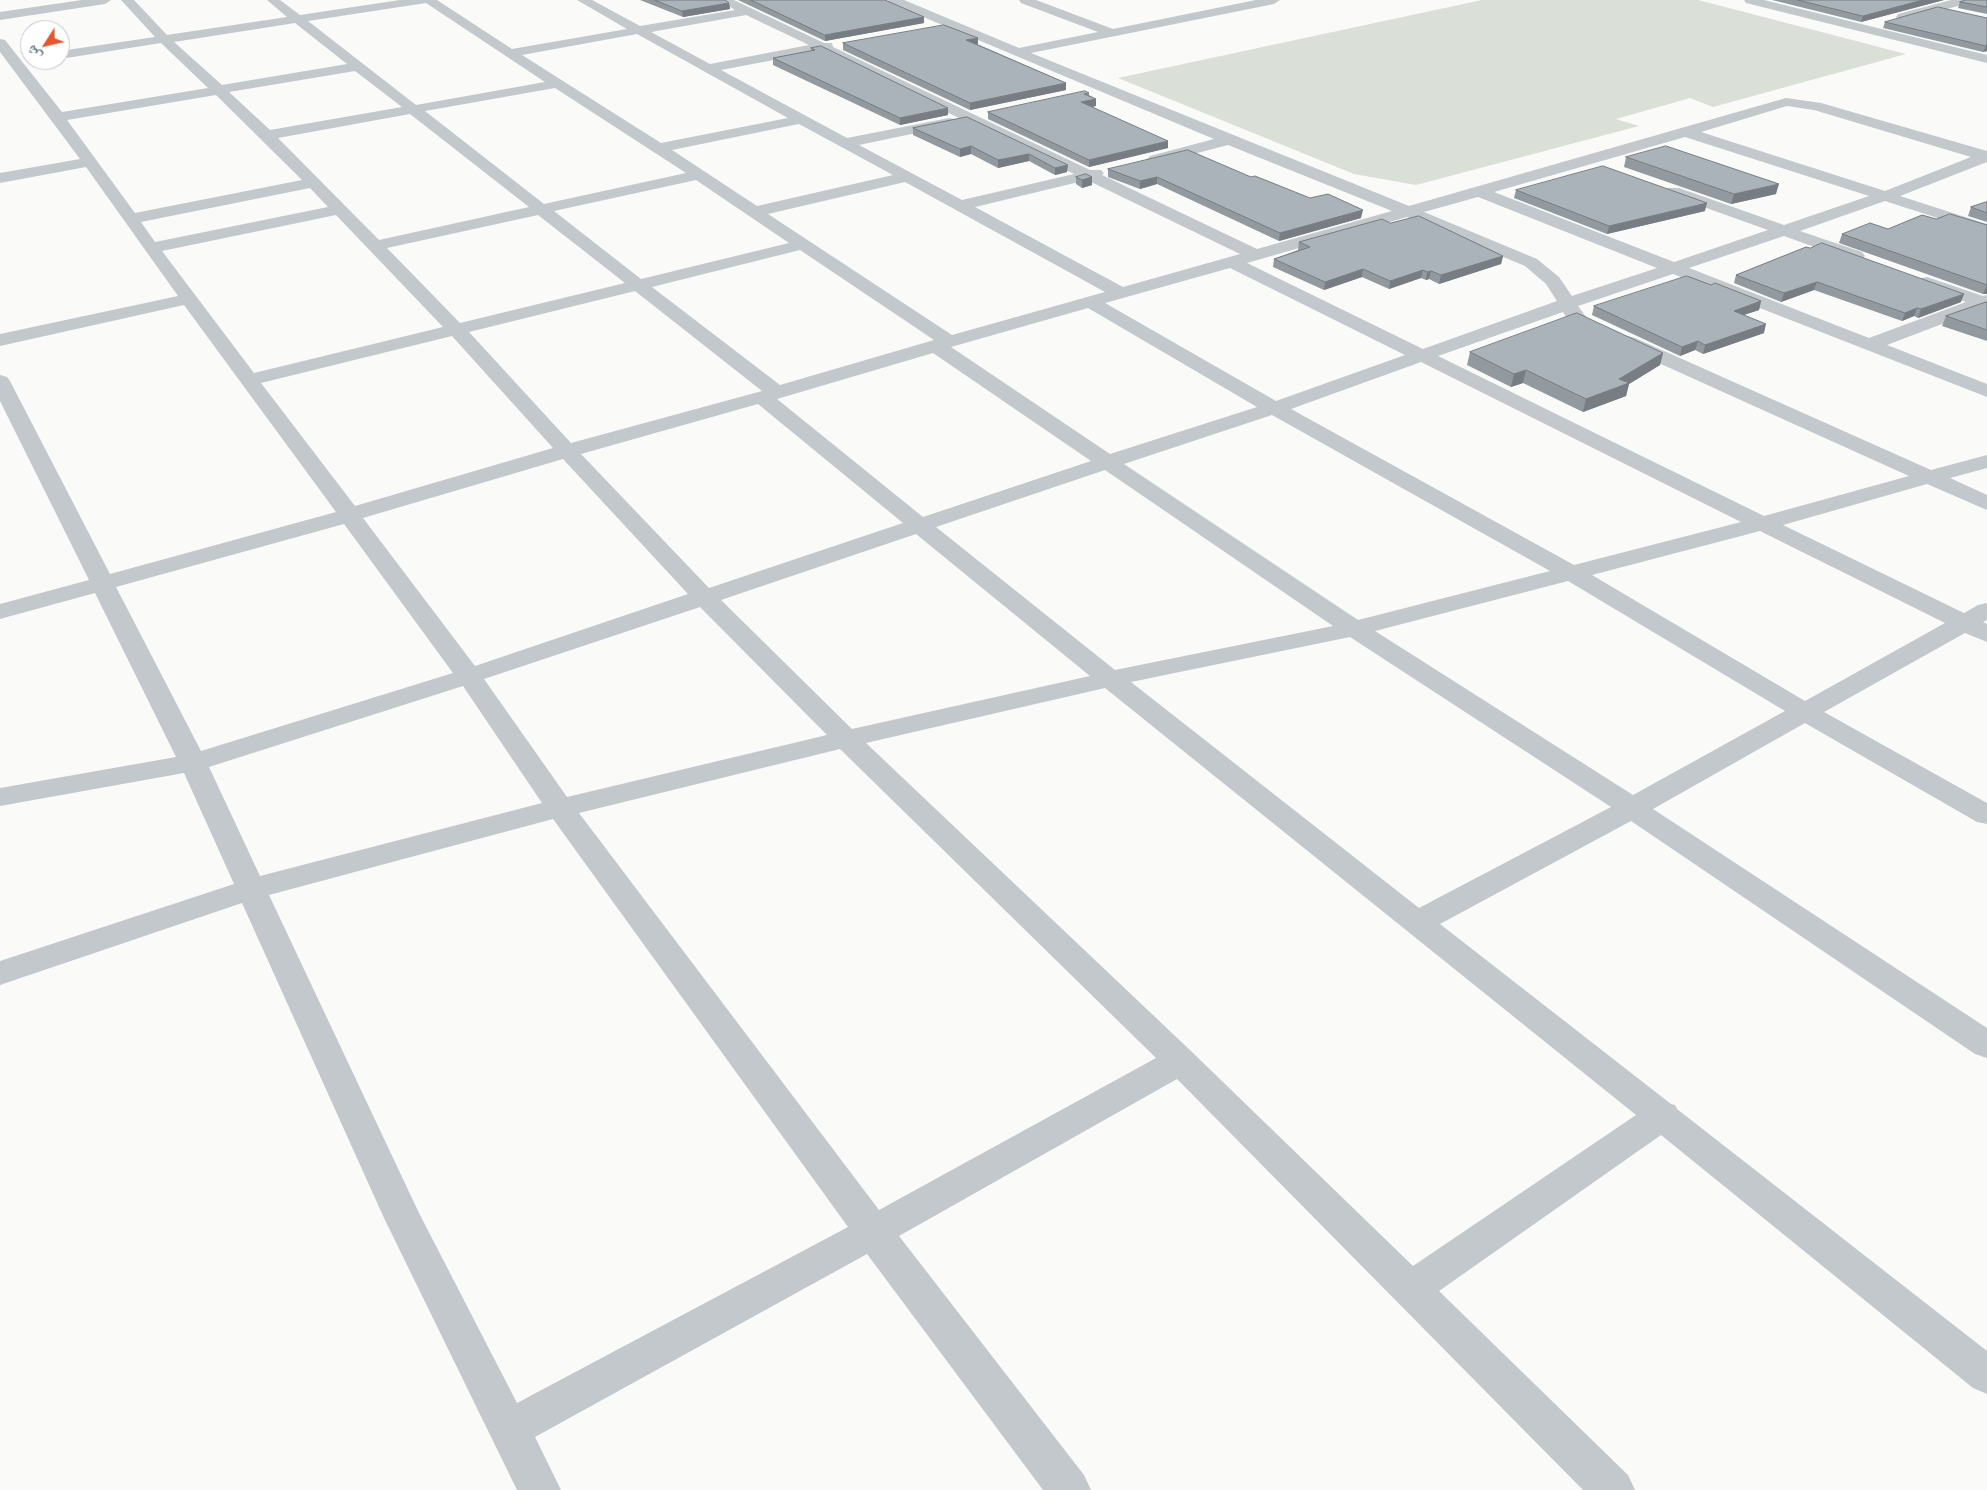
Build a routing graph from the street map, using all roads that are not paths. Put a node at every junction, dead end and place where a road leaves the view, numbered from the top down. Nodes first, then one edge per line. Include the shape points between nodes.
1 (105, 0) edge
2 (127, 0) edge
3 (274, 0) edge
4 (424, 0) edge
5 (429, 0) edge
6 (582, 0) edge
7 (725, 0) edge
8 (894, 0) edge
9 (1025, 0) edge
10 (1750, 0) edge
11 (1965, 0) edge
12 (1266, 1) edge
13 (1910, 2) edge
14 (1935, 8) junction
15 (748, 11) junction
16 (1961, 14) edge
17 (0, 16) edge
18 (298, 19) junction
19 (950, 24) junction
20 (930, 27) edge
21 (1862, 28) junction
22 (639, 31) junction
23 (1110, 32) junction
24 (164, 39) junction
25 (0, 42) edge
26 (843, 44) edge
27 (823, 47) junction
28 (1016, 52) junction
29 (70, 53) edge
30 (511, 53) junction
31 (1987, 59) edge
32 (15, 62) edge
33 (360, 66) junction
34 (711, 68) junction
35 (557, 84) junction
36 (1105, 88) junction
37 (217, 89) junction
38 (1086, 92) edge
39 (414, 110) junction
40 (989, 113) edge
41 (58, 117) junction
42 (970, 117) junction
43 (802, 119) junction
44 (1686, 132) junction
45 (267, 135) junction
46 (1229, 140) junction
47 (846, 143) junction
48 (659, 148) junction
49 (1987, 157) edge
50 (1587, 161) junction
51 (89, 162) junction
52 (1136, 163) edge
53 (1108, 170) edge
54 (1615, 171) edge
55 (698, 175) junction
56 (1090, 175) junction
57 (905, 177) junction
58 (0, 178) edge
59 (313, 183) junction
60 (1653, 184) edge
61 (1478, 192) junction
62 (1886, 196) junction
63 (959, 206) junction
64 (542, 209) junction
65 (339, 210) junction
66 (754, 212) junction
67 (1410, 212) junction
68 (131, 219) junction
69 (1987, 229) edge
70 (1785, 231) junction
71 (801, 245) junction
72 (374, 246) junction
73 (151, 248) junction
74 (1255, 255) junction
75 (1232, 262) junction
76 (1875, 263) edge
77 (1675, 268) junction
78 (1911, 276) edge
79 (640, 285) junction
80 (1120, 293) junction
81 (188, 299) junction
82 (1090, 302) junction
83 (1986, 302) edge
84 (1567, 304) junction
85 (456, 329) junction
86 (0, 340) edge
87 (942, 344) junction
88 (1869, 345) junction
89 (1421, 356) junction
90 (249, 380) junction
91 (0, 381) edge
92 (1987, 391) edge
93 (770, 395) junction
94 (1274, 408) junction
95 (566, 451) junction
96 (1987, 461) edge
97 (1108, 462) junction
98 (1928, 478) junction
99 (1987, 503) edge
100 (350, 515) junction
101 (1763, 523) junction
102 (918, 525) junction
103 (1570, 572) junction
104 (104, 584) junction
105 (704, 597) junction
106 (0, 612) edge
107 (1980, 622) edge
108 (1354, 629) junction
109 (469, 676) junction
110 (1110, 679) junction
111 (1805, 712) junction
112 (846, 739) junction
113 (193, 763) junction
114 (0, 797) edge
115 (560, 808) junction
116 (1632, 808) junction
117 (1987, 815) edge
118 (251, 889) junction
119 (1416, 923) junction
120 (0, 973) edge
121 (1987, 1044) edge
122 (1180, 1061) junction
123 (1662, 1115) junction
124 (873, 1232) junction
125 (1411, 1289) junction
126 (1987, 1375) edge
127 (509, 1429) junction
128 (539, 1490) edge
129 (1069, 1490) edge
130 (1613, 1490) edge

1 - 17 street
2 - 24 street
3 - 18 street
4 - 18 street
5 - 30 street
6 - 22 street
7 - 15 street
8 - 19 street
9 - 23 street
10 - 21 street
11 - 14 street
12 - 23 street
13 - 14 street
14 - 16 street
14 - 21 street
15 - 22 street
15 - 27 street
18 - 24 street
18 - 33 street
19 - 20 street
19 - 28 street
21 - 31 street
22 - 30 street
22 - 34 street
23 - 28 street
24 - 29 street
24 - 37 street
25 - 32 street
26 - 27 street
27 - 34 street
27 - 42 street
28 - 36 street
30 - 35 street
32 - 41 street
33 - 37 street
33 - 39 street
34 - 43 street
35 - 39 street
35 - 48 street
36 - 38 street
36 - 46 street
37 - 41 street
37 - 45 street
39 - 45 street
39 - 64 street
40 - 42 street
41 - 51 street
42 - 47 street
42 - 56 street
43 - 47 street
43 - 48 street
44 - 49 street via 1777,104 1794,102
44 - 50 street
44 - 62 street
45 - 59 street
46 - 52 street
46 - 67 street
47 - 57 street
48 - 55 street
49 - 62 street
50 - 54 street
50 - 61 street
51 - 58 street
51 - 68 street
53 - 56 street
55 - 64 street
55 - 66 street
56 - 63 street
56 - 74 street
57 - 63 street
57 - 66 street
59 - 65 street
59 - 68 street
60 - 70 street
61 - 67 street
61 - 77 street
62 - 69 street
62 - 70 street
63 - 80 street
64 - 72 street
64 - 79 street
65 - 72 street
65 - 73 street
66 - 71 street
67 - 74 street
67 - 84 street via 1538,266
68 - 73 street
70 - 76 street
70 - 77 street
71 - 79 street
71 - 87 street
72 - 85 street
73 - 81 street
74 - 75 street
75 - 80 street
75 - 89 street
77 - 84 street
77 - 88 street
78 - 83 street
79 - 85 street
79 - 93 street
80 - 82 street
81 - 86 street
81 - 90 street
82 - 87 street
82 - 94 street
83 - 88 street
84 - 89 street
84 - 98 street via 1573,314 1601,330
85 - 90 street
85 - 95 street
87 - 93 street
87 - 97 street
88 - 92 street
89 - 94 street
89 - 101 street
90 - 100 street
91 - 104 street
93 - 95 street
93 - 102 street
94 - 97 street
94 - 103 street
95 - 100 street
95 - 105 street
96 - 98 street
97 - 102 street
97 - 108 street
98 - 99 street
98 - 101 street
100 - 104 street
100 - 109 street
101 - 103 street
101 - 107 street
102 - 105 street
102 - 110 street
103 - 108 street
103 - 111 street
104 - 106 street
104 - 113 street
105 - 109 street
105 - 112 street
107 - 111 street
108 - 110 street
108 - 116 street
109 - 113 street
109 - 115 street
110 - 112 street
110 - 119 street
111 - 116 street
111 - 117 street
112 - 115 street
112 - 122 street
113 - 114 street
113 - 118 street
115 - 118 street
115 - 124 street
116 - 119 street
116 - 121 street
118 - 120 street
118 - 127 street via 404,1218
119 - 123 street
122 - 124 street
122 - 125 street
123 - 125 street
123 - 126 street
124 - 127 street
124 - 129 street
125 - 130 street
127 - 128 street

